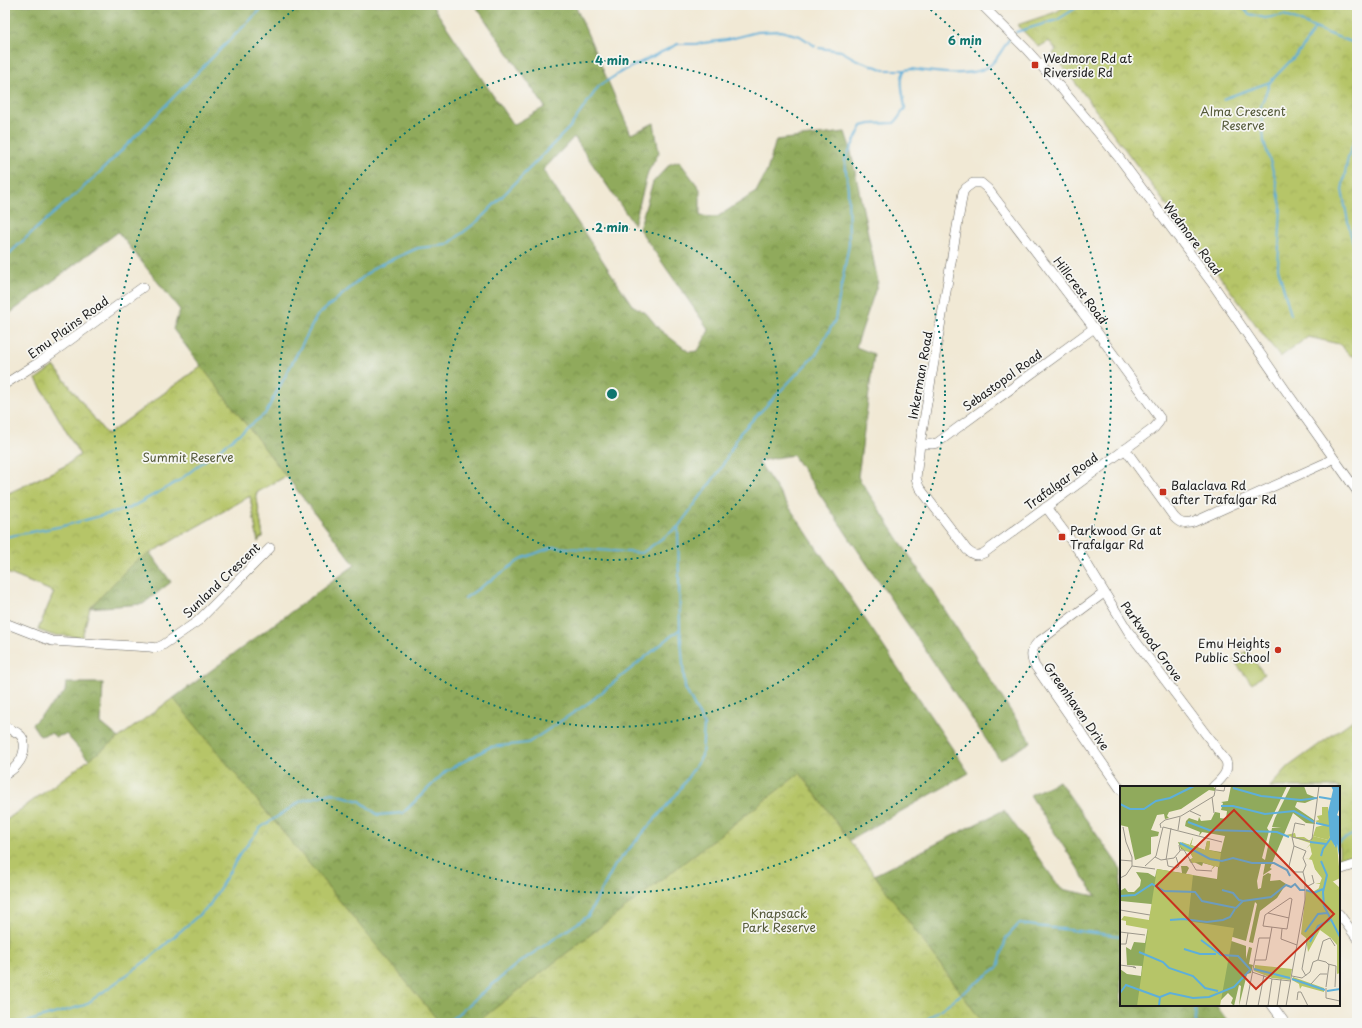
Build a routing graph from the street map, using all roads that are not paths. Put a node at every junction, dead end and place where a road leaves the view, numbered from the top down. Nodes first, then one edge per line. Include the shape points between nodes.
1 (982, 5) edge
2 (973, 183) joint
3 (143, 287) dead end
4 (1094, 328) junction
5 (5, 384) edge
6 (1159, 422) joint
7 (920, 444) junction
8 (1125, 449) junction
9 (1333, 458) junction
10 (1357, 491) edge
11 (1046, 507) junction
12 (270, 548) dead end
13 (975, 555) joint
14 (1104, 593) junction
15 (5, 623) edge
16 (5, 727) edge
17 (5, 775) edge
18 (1214, 786) edge
19 (1120, 789) edge
20 (1357, 864) edge
21 (1340, 870) edge
22 (1340, 915) edge
23 (1357, 938) edge
24 (1273, 1006) edge
25 (1284, 1023) edge

1 - 9 street, Wedmore Road via 994,10 1120,159 1212,283
2 - 4 street, Hillcrest Road via 981,183 988,189
2 - 7 street, Inkerman Road via 964,192
3 - 5 street, Emu Plains Road via 44,360
4 - 6 street, Hillcrest Road via 1159,415
4 - 7 street, Sebastopol Road via 936,442
6 - 8 street, Trafalgar Road
7 - 13 street, Inkerman Road via 917,483 967,550
8 - 9 street via 1174,517 1184,524 1194,522
8 - 11 street, Trafalgar Road
9 - 10 street, Wedmore Road
11 - 13 street, Trafalgar Road via 984,553
11 - 14 street, Parkwood Grove via 1081,554
12 - 15 street, Sunland Crescent via 198,622 160,647 52,641
14 - 18 street, Parkwood Grove via 1128,631 1226,761 1225,774
14 - 19 street, Greenhaven Drive via 1038,642 1032,649 1031,658
16 - 17 street via 20,735 24,745 21,760
20 - 21 street
22 - 23 street
24 - 25 street

